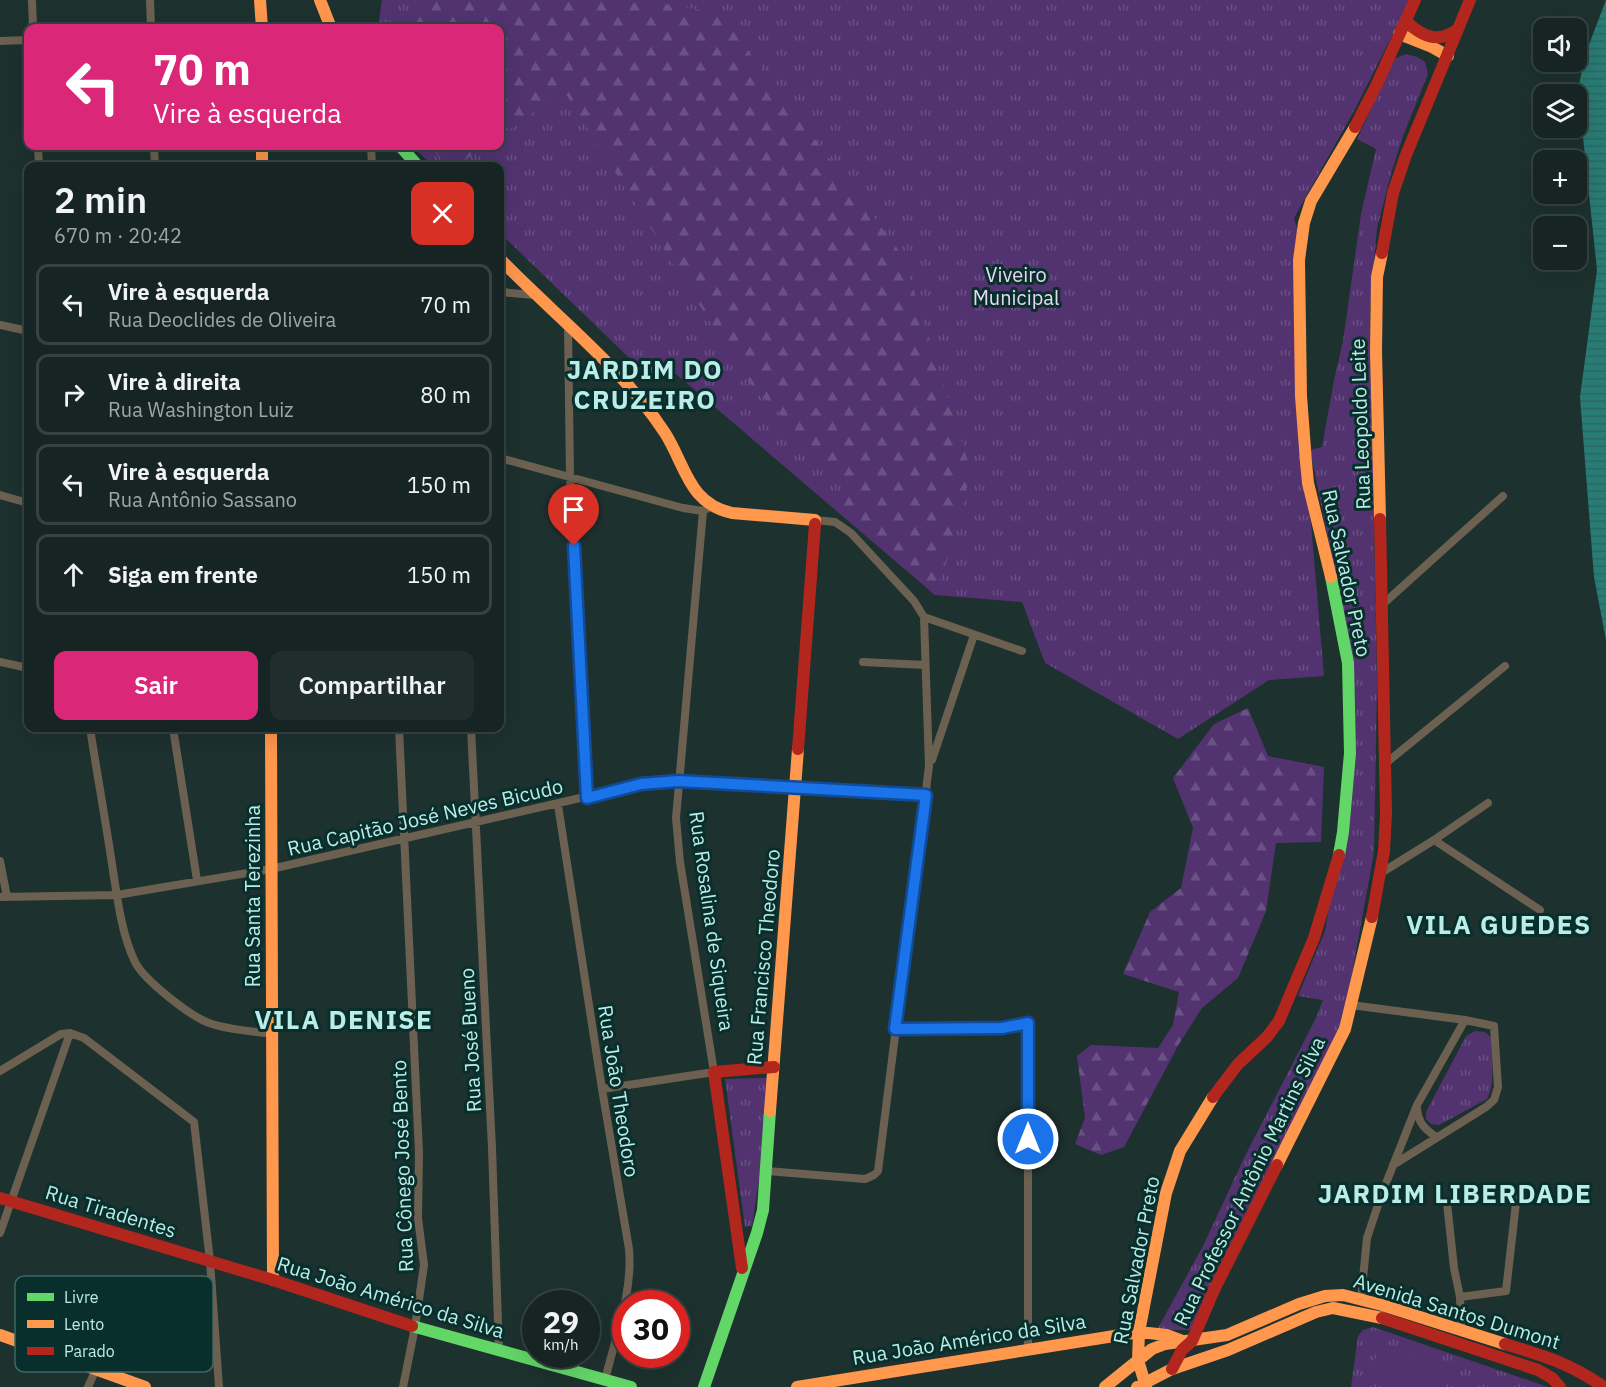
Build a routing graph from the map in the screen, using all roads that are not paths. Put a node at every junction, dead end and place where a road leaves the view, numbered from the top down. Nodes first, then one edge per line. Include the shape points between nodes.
1 (32, 0) edge
2 (150, 0) edge
3 (261, 0) edge
4 (320, 0) edge
5 (1415, 0) edge
6 (1470, 0) edge
7 (1406, 21) junction
8 (33, 24) edge
9 (151, 24) edge
10 (262, 24) edge
11 (329, 24) edge
12 (1459, 28) junction
13 (1399, 34) junction
14 (24, 40) edge
15 (1438, 40) junction
16 (0, 41) edge
17 (1449, 53) junction
18 (404, 150) edge
19 (414, 162) edge
20 (504, 263) edge
21 (504, 292) edge
22 (534, 295) junction
23 (0, 325) edge
24 (568, 326) junction
25 (24, 330) edge
26 (504, 459) edge
27 (570, 477) junction
28 (1503, 496) dead end
29 (1, 498) edge
30 (24, 501) edge
31 (707, 509) junction
32 (815, 520) junction
33 (1383, 604) junction
34 (924, 617) junction
35 (974, 635) junction
36 (1022, 651) dead end
37 (0, 662) edge
38 (863, 663) dead end
39 (925, 665) junction
40 (1505, 666) dead end
41 (24, 667) edge
42 (91, 732) edge
43 (174, 732) edge
44 (271, 732) edge
45 (399, 732) edge
46 (471, 732) edge
47 (1386, 763) junction
48 (929, 766) junction
49 (678, 781) junction
50 (796, 788) junction
51 (926, 795) junction
52 (587, 798) junction
53 (1488, 803) dead end
54 (558, 805) junction
55 (477, 822) junction
56 (405, 839) junction
57 (1434, 840) junction
58 (0, 861) edge
59 (271, 869) junction
60 (1381, 873) junction
61 (197, 880) junction
62 (117, 895) junction
63 (3, 897) edge
64 (1540, 910) dead end
65 (1352, 1005) junction
66 (1465, 1020) junction
67 (895, 1029) junction
68 (70, 1033) junction
69 (272, 1034) junction
70 (774, 1067) junction
71 (0, 1071) edge
72 (714, 1072) junction
73 (602, 1089) junction
74 (1417, 1105) junction
75 (1436, 1137) junction
76 (1393, 1165) junction
77 (767, 1171) junction
78 (1517, 1194) dead end
79 (5, 1200) edge
80 (1447, 1203) dead end
81 (0, 1233) edge
82 (210, 1261) junction
83 (743, 1272) junction
84 (211, 1276) edge
85 (273, 1280) junction
86 (1460, 1297) junction
87 (1361, 1299) junction
88 (213, 1303) edge
89 (415, 1328) junction
90 (1461, 1330) junction
91 (1139, 1332) junction
92 (0, 1335) edge
93 (15, 1340) edge
94 (1188, 1341) junction
95 (1028, 1348) junction
96 (499, 1352) junction
97 (1138, 1360) junction
98 (1172, 1369) junction
99 (95, 1372) edge
100 (104, 1372) edge
101 (605, 1380) junction
102 (1559, 1385) edge
103 (1143, 1386) edge
104 (88, 1387) edge
105 (145, 1387) edge
106 (219, 1387) edge
107 (403, 1387) edge
108 (631, 1387) edge
109 (704, 1387) edge
110 (797, 1387) edge
111 (1105, 1387) edge
112 (1604, 1387) edge

1 - 8 street
2 - 9 street
3 - 10 main road
4 - 11 main road
5 - 7 main road, Rua Salvador Preto
6 - 12 main road, Rua Leopoldo Leite
7 - 13 main road, Rua Salvador Preto
7 - 15 main road via 1416,31
12 - 15 main road
12 - 17 main road, Rua Leopoldo Leite
13 - 17 main road
13 - 91 main road, Rua Salvador Preto via 1351,134 1315,194 1301,243 1300,362 1305,459 1348,663 1350,753 1338,860 1314,938 1279,1021 1228,1076 1180,1151 1166,1193
14 - 16 street
15 - 17 main road
17 - 33 main road, Rua Leopoldo Leite via 1393,193 1377,277
18 - 19 main road
20 - 22 main road
21 - 22 street
22 - 24 main road
23 - 25 street
24 - 27 street
24 - 31 main road via 640,399 673,446
26 - 27 street
27 - 31 street
27 - 52 street
28 - 33 street
29 - 30 street
31 - 32 main road
31 - 49 street, Rua Rosalina de Siqueira
32 - 34 street via 835,522 851,533
32 - 50 main road, Rua Francisco Theodoro
33 - 47 main road, Rua Leopoldo Leite
34 - 35 street
34 - 39 street
35 - 36 street
35 - 48 street
37 - 41 street
38 - 39 street
39 - 48 street
40 - 47 street
42 - 62 street
43 - 61 street
44 - 59 main road, Rua Santa Terezinha
45 - 56 street, Rua Cônego José Bento
46 - 55 street, Rua José Bueno
47 - 60 main road, Rua Leopoldo Leite
48 - 51 street
49 - 50 street, Rua Capitão José Neves Bicudo
49 - 52 street, Rua Capitão José Neves Bicudo via 641,784
49 - 72 street, Rua Rosalina de Siqueira via 677,840
50 - 51 street, Rua Capitão José Neves Bicudo
50 - 70 main road, Rua Francisco Theodoro
51 - 67 street
52 - 54 street, Rua Capitão José Neves Bicudo
53 - 57 street
54 - 55 street, Rua Capitão José Neves Bicudo
54 - 73 street, Rua João Theodoro
55 - 56 street, Rua Capitão José Neves Bicudo
55 - 96 street, Rua José Bueno
56 - 59 street, Rua Capitão José Neves Bicudo
56 - 89 street, Rua Cônego José Bento via 419,1153 418,1218 424,1265
57 - 60 street
57 - 64 street
58 - 63 street
59 - 61 street, Rua Capitão José Neves Bicudo
59 - 69 main road, Rua Santa Terezinha
60 - 65 main road, Rua Leopoldo Leite
61 - 62 street, Rua Capitão José Neves Bicudo
62 - 63 street, Rua Capitão José Neves Bicudo
62 - 69 street via 132,953 149,981 207,1022
65 - 66 street
65 - 94 main road, Rua Professor Antônio Martins Silva via 1335,1050
66 - 74 street
66 - 75 street via 1494,1026 1498,1087 1494,1100 1486,1107
67 - 77 street via 879,1165 874,1175 865,1179
67 - 95 street via 1002,1028 1028,1023
68 - 71 street via 53,1038
68 - 79 street
68 - 82 street via 84,1038 194,1122
69 - 85 main road, Rua Santa Terezinha
70 - 72 main road
70 - 77 main road, Rua Francisco Theodoro
72 - 73 street
72 - 83 main road, Rua Rosalina de Siqueira
73 - 101 street, Rua João Theodoro via 631,1267
74 - 75 street via 1423,1128
74 - 76 street
75 - 76 street
76 - 87 street via 1367,1238
77 - 83 main road, Rua Francisco Theodoro via 763,1210
78 - 86 street via 1506,1291
79 - 81 street
79 - 82 main road, Rua Tiradentes
80 - 86 street
82 - 84 street
82 - 85 main road, Rua João Américo da Silva
83 - 109 main road, Rua Francisco Theodoro
85 - 89 main road, Rua João Américo da Silva
86 - 90 street
87 - 90 main road, Avenida Santos Dumont
87 - 94 main road, Avenida Santos Dumont via 1325,1296 1227,1335
88 - 106 street
89 - 96 main road, Rua João Américo da Silva
89 - 107 street, Rua Cônego José Bento
90 - 112 main road, Avenida Santos Dumont via 1562,1362
91 - 94 main road, Rua João Américo da Silva
91 - 95 main road, Rua João Américo da Silva
91 - 97 main road, Rua Salvador Preto
92 - 93 main road
94 - 97 main road, Avenida Santos Dumont via 1152,1349
94 - 98 main road, Rua Professor Antônio Martins Silva
95 - 110 main road, Rua João Américo da Silva
96 - 101 main road, Rua João Américo da Silva
97 - 103 main road, Rua Salvador Preto
97 - 111 main road, Avenida Santos Dumont
98 - 102 main road, Avenida Santos Dumont via 1334,1308 1381,1318 1538,1370
98 - 103 main road, Avenida Santos Dumont
99 - 104 street
100 - 105 main road
101 - 108 main road, Rua João Américo da Silva

